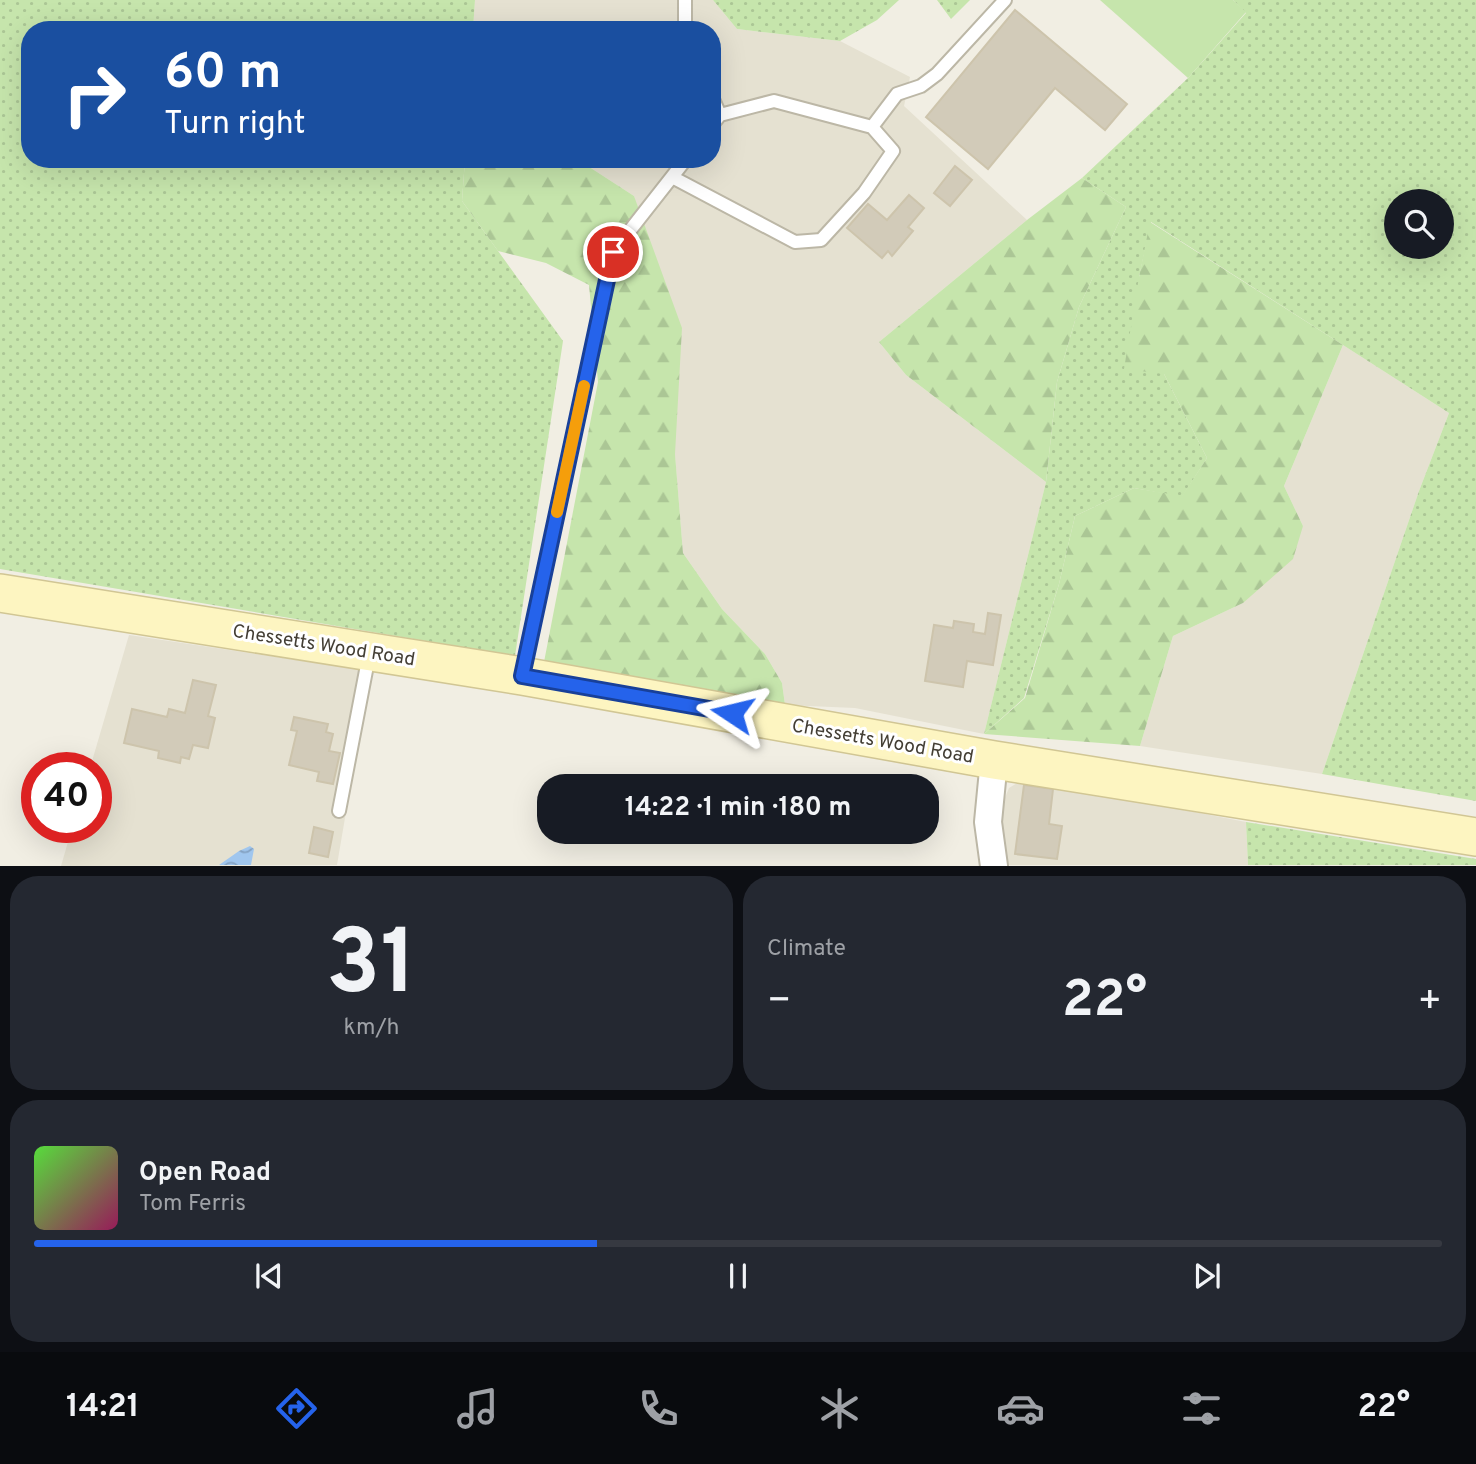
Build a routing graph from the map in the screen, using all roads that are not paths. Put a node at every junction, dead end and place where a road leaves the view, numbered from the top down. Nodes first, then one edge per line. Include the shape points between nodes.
1 (685, 0) edge
2 (1005, 0) edge
3 (685, 21) edge
4 (721, 118) edge
5 (872, 127) junction
6 (679, 168) edge
7 (672, 177) junction
8 (0, 593) edge
9 (370, 652) junction
10 (522, 676) junction
11 (994, 760) junction
12 (340, 811) dead end
13 (1476, 837) edge
14 (994, 866) edge

1 - 3 lane
2 - 5 lane via 937,74 921,86 897,94
4 - 5 lane via 774,101
5 - 7 lane via 893,150 864,193 821,240 794,242
6 - 7 lane
7 - 10 lane via 613,252
8 - 9 street, Chessetts Wood Road
9 - 10 street, Chessetts Wood Road
9 - 12 lane
10 - 11 street, Chessetts Wood Road
11 - 13 street, Chessetts Wood Road
11 - 14 street via 988,822

